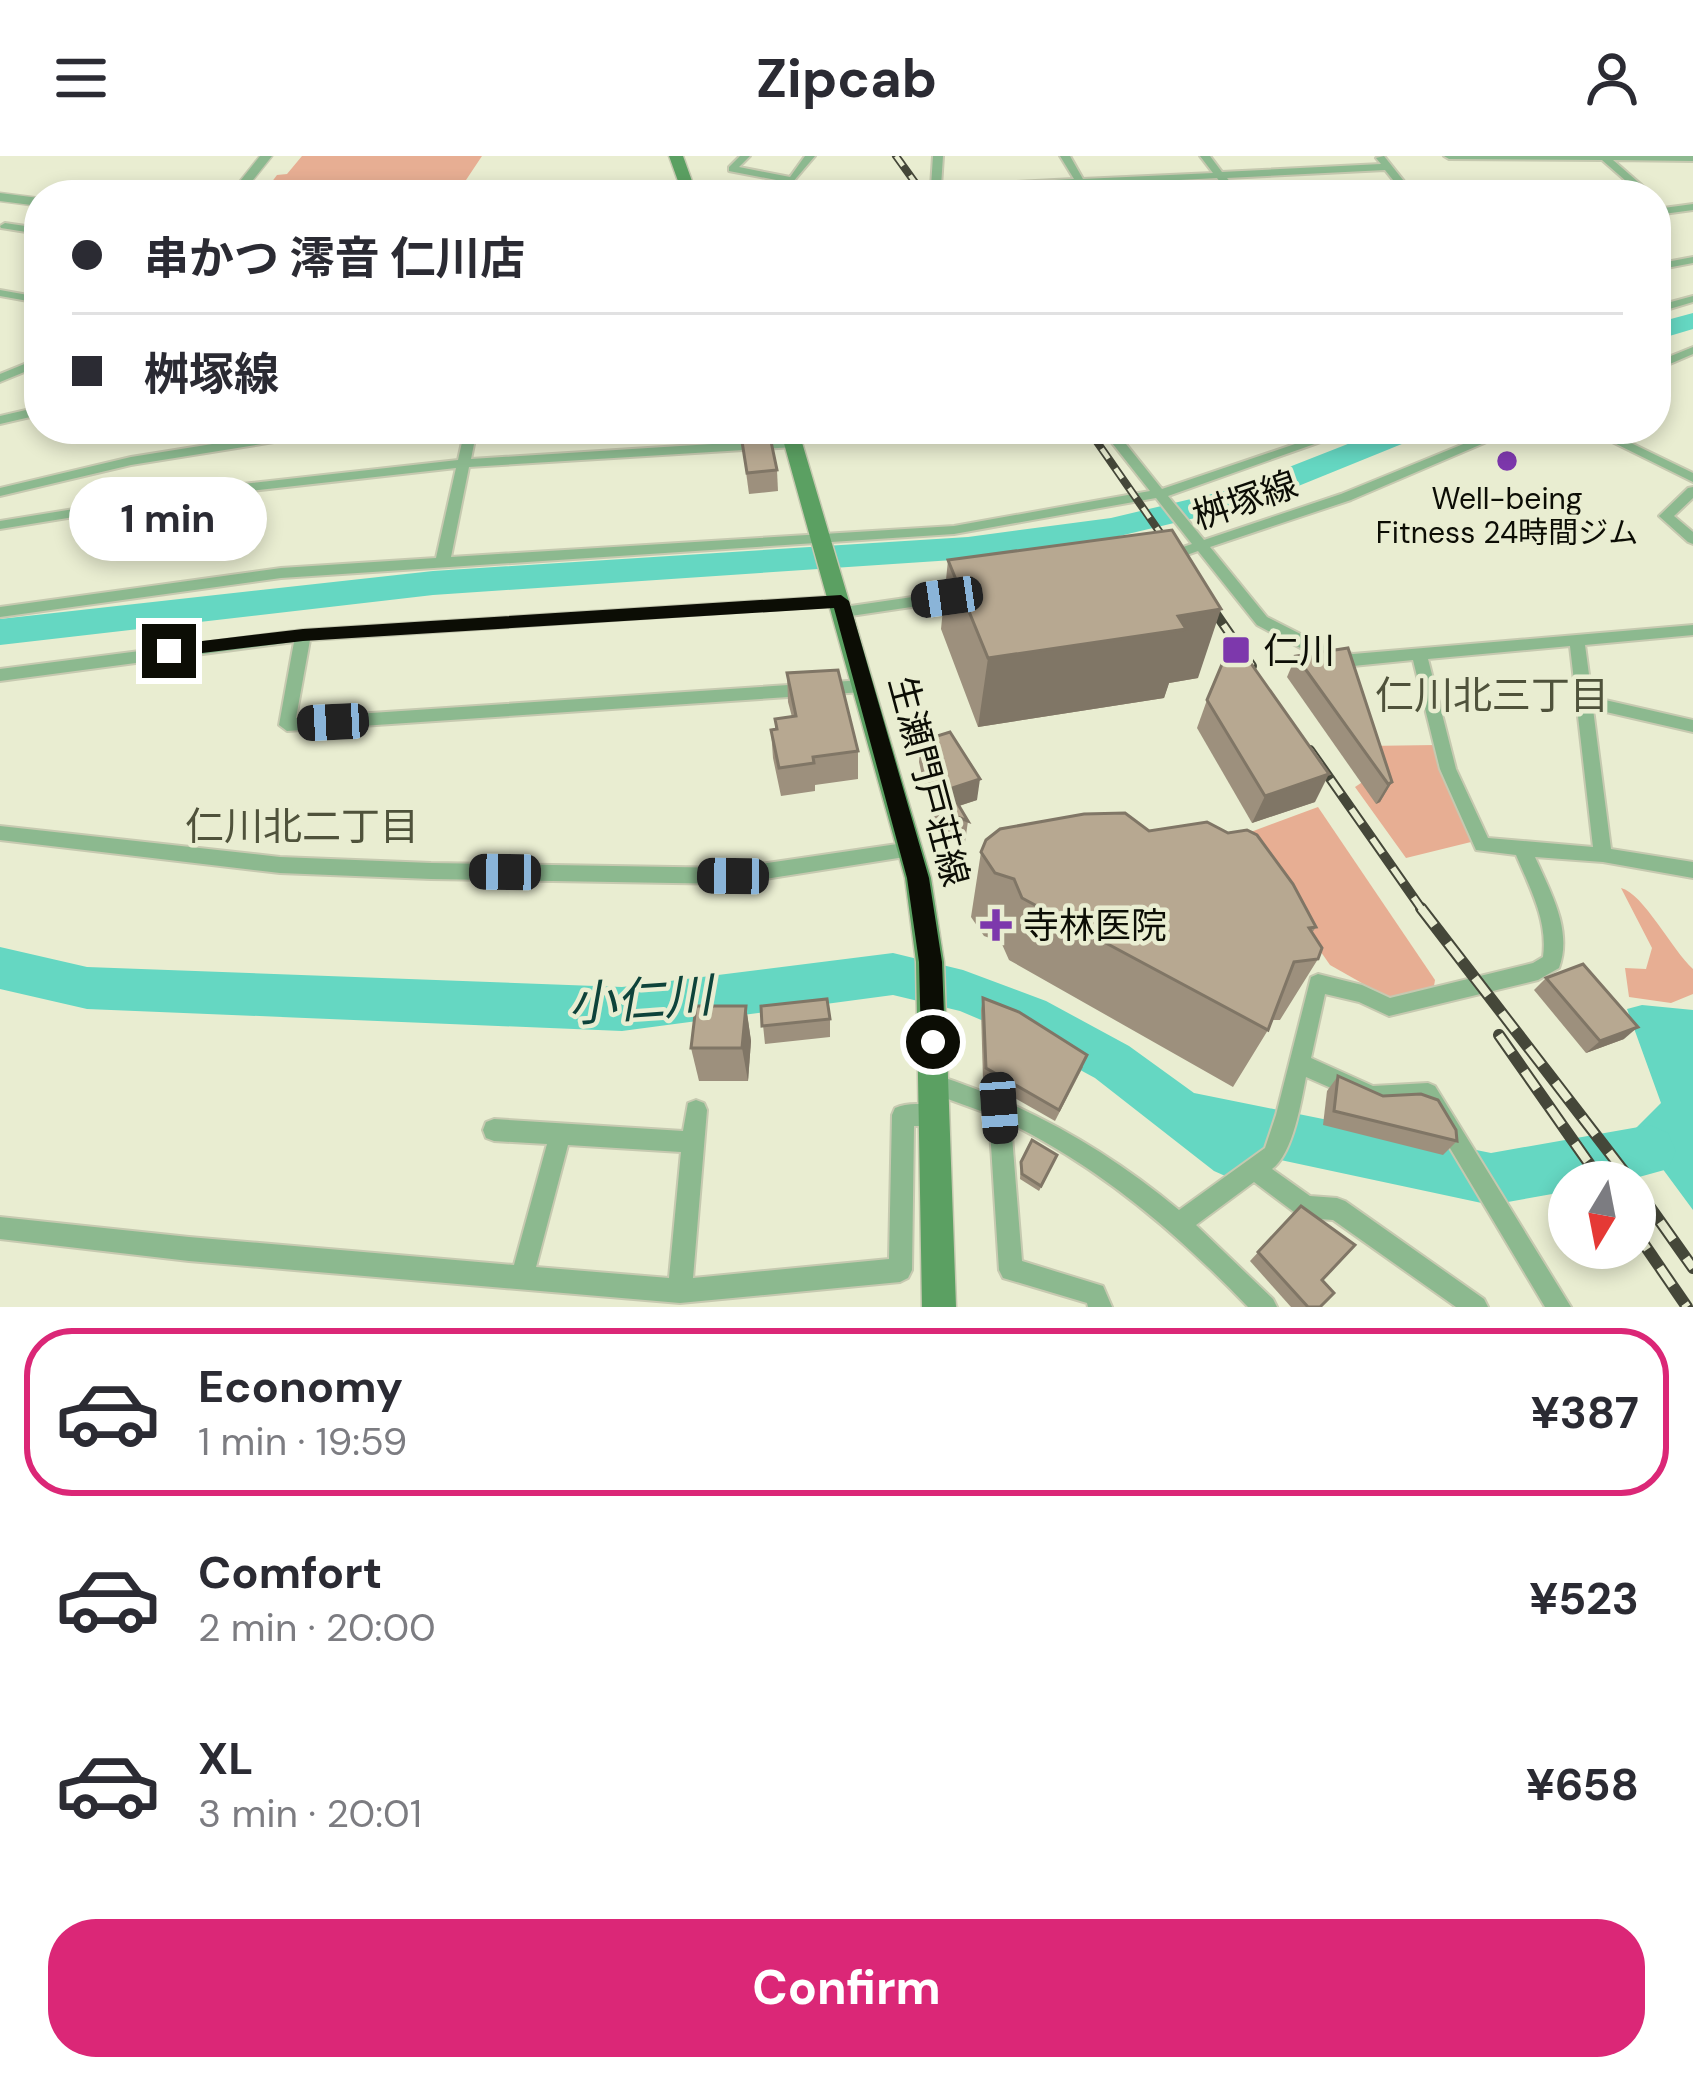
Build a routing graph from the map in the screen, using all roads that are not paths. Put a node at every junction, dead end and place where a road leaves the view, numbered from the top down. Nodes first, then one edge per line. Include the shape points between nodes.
1 (248, 156) edge
2 (745, 156) edge
3 (810, 156) edge
4 (1205, 156) edge
5 (1379, 156) edge
6 (1450, 156) edge
7 (265, 158) edge
8 (1606, 158) edge
9 (1693, 158) edge
10 (1388, 167) junction
11 (1220, 175) junction
12 (1102, 180) edge
13 (1224, 180) edge
14 (1398, 180) edge
15 (1631, 180) edge
16 (5, 226) dead end
17 (24, 229) edge
18 (236, 444) edge
19 (468, 444) edge
20 (687, 444) edge
21 (794, 444) edge
22 (1118, 444) edge
23 (1312, 444) edge
24 (1475, 444) edge
25 (1623, 444) edge
26 (464, 461) junction
27 (1693, 478) edge
28 (1693, 490) edge
29 (0, 492) edge
30 (1157, 495) junction
31 (0, 524) edge
32 (1693, 539) edge
33 (823, 543) junction
34 (1197, 545) junction
35 (1150, 560) edge
36 (443, 561) junction
37 (983, 592) edge
38 (841, 603) junction
39 (0, 612) edge
40 (1693, 630) edge
41 (303, 635) junction
42 (1577, 641) junction
43 (1419, 654) junction
44 (0, 675) edge
45 (863, 686) junction
46 (1584, 701) junction
47 (1693, 726) edge
48 (0, 833) edge
49 (910, 849) junction
50 (1523, 850) junction
51 (1603, 855) junction
52 (1693, 869) edge
53 (1299, 1064) junction
54 (934, 1100) junction
55 (999, 1108) junction
56 (696, 1110) dead end
57 (494, 1130) dead end
58 (560, 1134) junction
59 (694, 1142) junction
60 (1263, 1162) junction
61 (1181, 1222) junction
62 (0, 1228) edge
63 (523, 1277) junction
64 (680, 1291) junction
65 (1098, 1300) edge
66 (939, 1307) edge
67 (1265, 1307) edge
68 (1476, 1307) edge
69 (1558, 1307) edge

1 - 7 street
2 - 3 street via 732,169 793,180
4 - 11 street
5 - 10 street
6 - 8 street
8 - 9 street
8 - 15 street
10 - 11 street
10 - 14 street
11 - 12 street
11 - 13 street
16 - 17 street
18 - 29 street
19 - 26 street
20 - 26 street
21 - 33 main road, 生瀬門戸荘線
22 - 30 street
23 - 30 street
24 - 34 street, 桝塚線
25 - 27 street
26 - 31 street via 156,495
26 - 36 street
28 - 32 street via 1666,516
30 - 33 street
30 - 34 street
33 - 36 street
33 - 38 main road, 生瀬門戸荘線
34 - 35 street, 桝塚線
34 - 43 street via 1262,621 1322,656
36 - 39 street via 281,573
37 - 38 street
38 - 41 street
38 - 45 main road, 生瀬門戸荘線
40 - 42 street
41 - 44 street
41 - 45 street via 286,724
42 - 43 street
42 - 46 street
43 - 50 street via 1448,769 1482,845
45 - 49 main road, 生瀬門戸荘線
46 - 47 street
46 - 51 street
48 - 49 street via 280,865 431,871 733,876
49 - 54 main road, 生瀬門戸荘線 via 930,962
50 - 51 street
50 - 53 street via 1549,916 1552,962 1389,1007 1318,983
51 - 52 street
53 - 60 street via 1287,1115
53 - 69 street via 1372,1096 1428,1093
54 - 55 street via 974,1094
54 - 64 street via 903,1115 900,1270
54 - 66 main road, 生瀬門戸荘線
55 - 61 street
55 - 65 street via 1011,1270
56 - 59 street
57 - 58 street
58 - 59 street
58 - 63 street
59 - 64 street
60 - 61 street
60 - 68 street via 1306,1207 1337,1209
61 - 67 street
62 - 63 street
63 - 64 street

